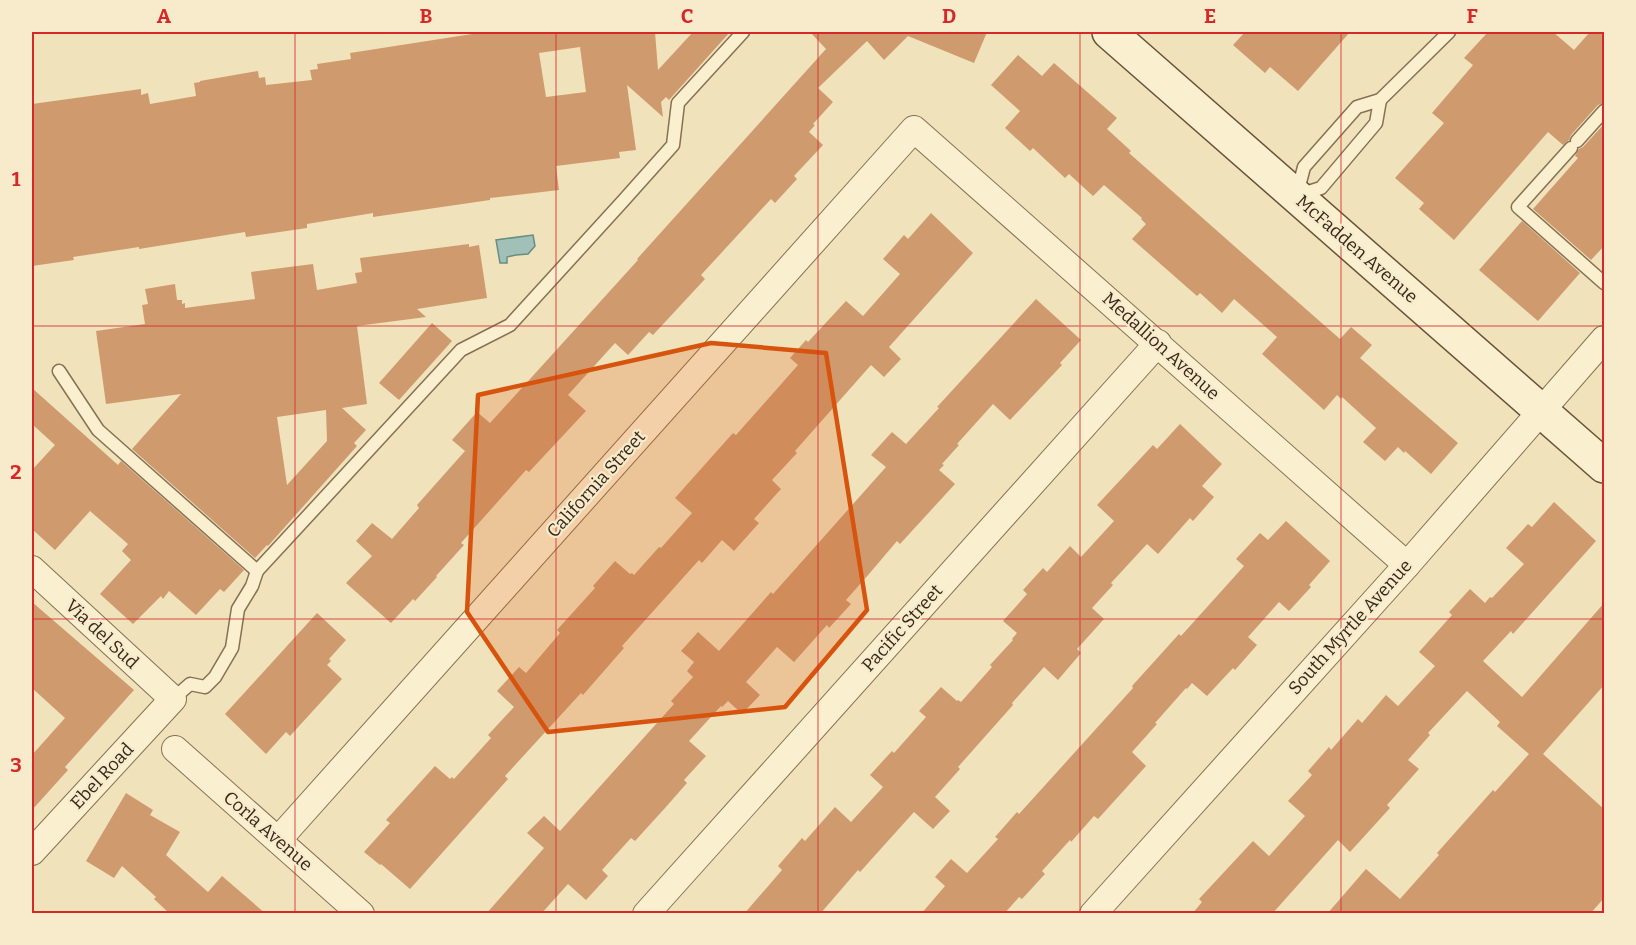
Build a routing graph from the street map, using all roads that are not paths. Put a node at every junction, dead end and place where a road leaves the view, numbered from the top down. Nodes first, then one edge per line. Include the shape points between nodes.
1 (743, 32) edge
2 (1109, 32) edge
3 (1449, 32) edge
4 (1380, 100) junction
5 (1605, 111) edge
6 (914, 129) joint
7 (1297, 196) junction
8 (1605, 283) edge
9 (1605, 339) edge
10 (1158, 343) junction
11 (58, 371) dead end
12 (1541, 411) junction
13 (1605, 466) edge
14 (1407, 565) junction
15 (32, 569) edge
16 (257, 571) junction
17 (173, 699) junction
18 (175, 749) dead end
19 (278, 840) junction
20 (32, 852) edge
21 (361, 914) edge
22 (646, 914) edge
23 (1093, 914) edge

1 - 16 lane via 678,104 673,145 510,325 461,350
2 - 7 main road, McFadden Avenue
3 - 4 lane
4 - 7 lane via 1376,123 1321,188
4 - 7 lane via 1357,107 1304,167
5 - 8 lane via 1518,207
6 - 10 street, Medallion Avenue
6 - 19 street, California Street
7 - 12 main road, McFadden Avenue
9 - 12 street, South Myrtle Avenue
10 - 14 street, Medallion Avenue
10 - 22 street, Pacific Street
11 - 16 lane via 98,430
12 - 13 main road, McFadden Avenue
12 - 14 street, South Myrtle Avenue
14 - 23 street, South Myrtle Avenue
15 - 17 street, Via del Sud
16 - 17 lane via 238,609 232,648 215,677 205,687 190,684
17 - 20 street, Ebel Road
18 - 19 street, Corla Avenue
19 - 21 street, Corla Avenue

